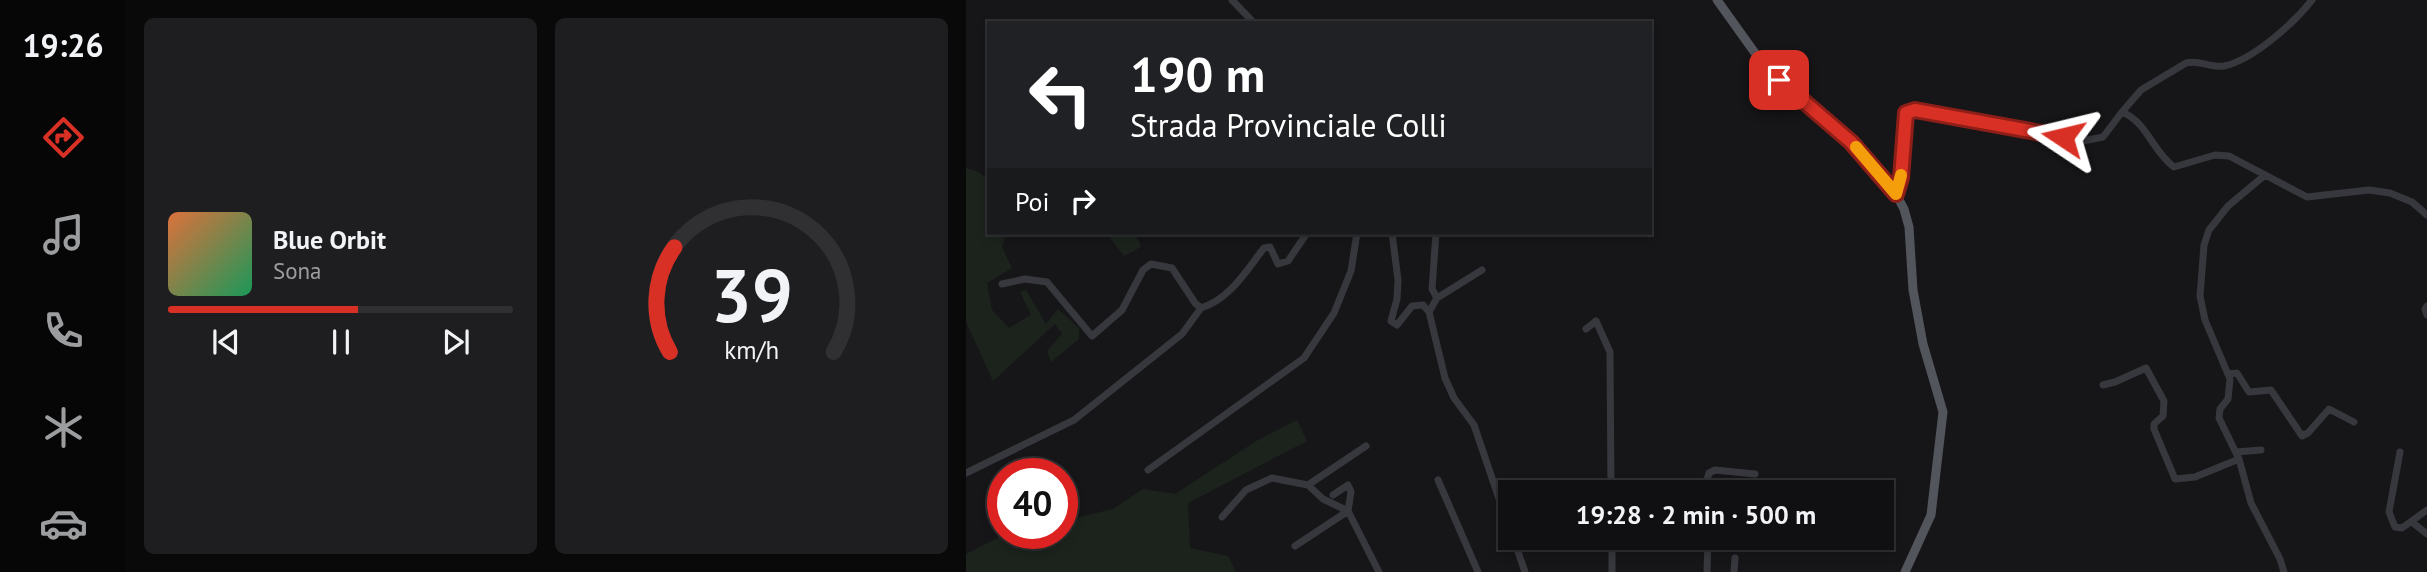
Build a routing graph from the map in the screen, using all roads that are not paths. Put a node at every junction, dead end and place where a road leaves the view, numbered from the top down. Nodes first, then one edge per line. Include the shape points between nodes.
1 (1232, 0) edge
2 (1717, 0) edge
3 (2312, 0) edge
4 (1252, 21) edge
5 (2122, 112) junction
6 (2265, 174) junction
7 (1896, 194) junction
8 (2427, 215) edge
9 (1306, 235) edge
10 (1357, 235) edge
11 (1393, 235) edge
12 (1436, 235) edge
13 (1482, 270) dead end
14 (1002, 284) dead end
15 (1437, 299) junction
16 (2427, 306) edge
17 (1201, 308) junction
18 (1429, 312) junction
19 (2427, 315) edge
20 (1586, 329) dead end
21 (2228, 374) junction
22 (2103, 385) dead end
23 (2354, 422) dead end
24 (1366, 446) dead end
25 (2261, 450) dead end
26 (2400, 452) dead end
27 (2237, 456) junction
28 (1148, 470) dead end
29 (966, 473) edge
30 (1755, 474) dead end
31 (1438, 480) dead end
32 (1611, 480) edge
33 (1707, 480) edge
34 (1308, 485) junction
35 (1333, 495) dead end
36 (1498, 496) edge
37 (2427, 510) edge
38 (1348, 512) junction
39 (1222, 517) dead end
40 (2412, 522) junction
41 (2427, 534) edge
42 (1295, 546) dead end
43 (1517, 550) edge
44 (1612, 550) edge
45 (1708, 550) edge
46 (1735, 558) dead end
47 (1379, 572) edge
48 (1478, 572) edge
49 (1525, 572) edge
50 (1612, 572) edge
51 (1707, 572) edge
52 (1734, 572) edge
53 (1905, 572) edge
54 (2284, 572) edge

1 - 4 street
2 - 7 main road via 1771,71 1851,142
3 - 5 street via 2294,20 2245,57 2214,67 2186,63 2141,90
5 - 6 street via 2136,117 2165,161 2174,167 2216,155 2229,156
5 - 7 street via 2102,137 2083,141 1915,110 1906,113
6 - 8 street via 2307,197 2390,192
6 - 21 street via 2228,206 2209,230 2204,245 2200,296
7 - 53 main road via 1909,228 1913,290 1943,412 1931,515
9 - 17 street via 1288,261 1278,264 1270,247 1264,248 1231,290 1217,303
10 - 28 street via 1343,292 1304,358
11 - 18 street via 1398,280 1391,321 1396,329 1412,306 1423,305
12 - 15 street via 1432,289
13 - 15 street
14 - 17 street via 1025,279 1047,282 1092,336 1122,310 1143,270 1151,264 1172,268
15 - 18 street
16 - 19 street
17 - 29 street via 1182,334 1074,420
18 - 36 street via 1445,378 1474,425
20 - 32 street via 1596,321 1610,352
21 - 23 street via 2237,373 2249,392 2271,390 2302,436 2329,409
21 - 27 street via 2228,399 2219,418
22 - 27 street via 2146,368 2164,401 2163,416 2154,429 2175,479 2195,477
24 - 34 street
25 - 27 street
26 - 40 street via 2389,512 2395,527
27 - 54 street via 2251,503
30 - 33 street via 1715,470
31 - 48 street
34 - 38 street
34 - 39 street via 1272,478 1246,490
35 - 38 street via 1348,485
37 - 40 street
38 - 42 street
38 - 47 street
40 - 41 street
43 - 49 street
44 - 50 street
45 - 51 street
46 - 52 street

